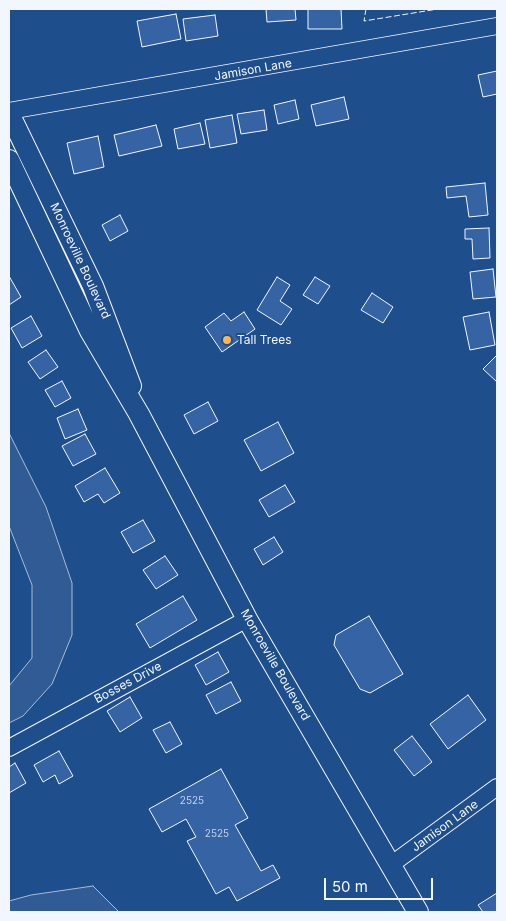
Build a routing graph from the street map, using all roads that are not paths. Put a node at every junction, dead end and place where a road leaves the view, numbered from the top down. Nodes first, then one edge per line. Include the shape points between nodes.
1 (497, 26) edge
2 (9, 112) edge
3 (9, 160) edge
4 (139, 414) junction
5 (247, 619) junction
6 (9, 748) edge
7 (497, 787) edge
8 (392, 864) junction
9 (418, 912) edge

1 - 2 street, Jamison Lane
2 - 4 main road, Monroeville Boulevard via 93,286 129,378
3 - 4 main road, Monroeville Boulevard via 90,331
4 - 5 main road, Monroeville Boulevard
5 - 6 street, Bosses Drive
5 - 8 main road, Monroeville Boulevard
7 - 8 street, Jamison Lane
8 - 9 main road, Monroeville Boulevard

